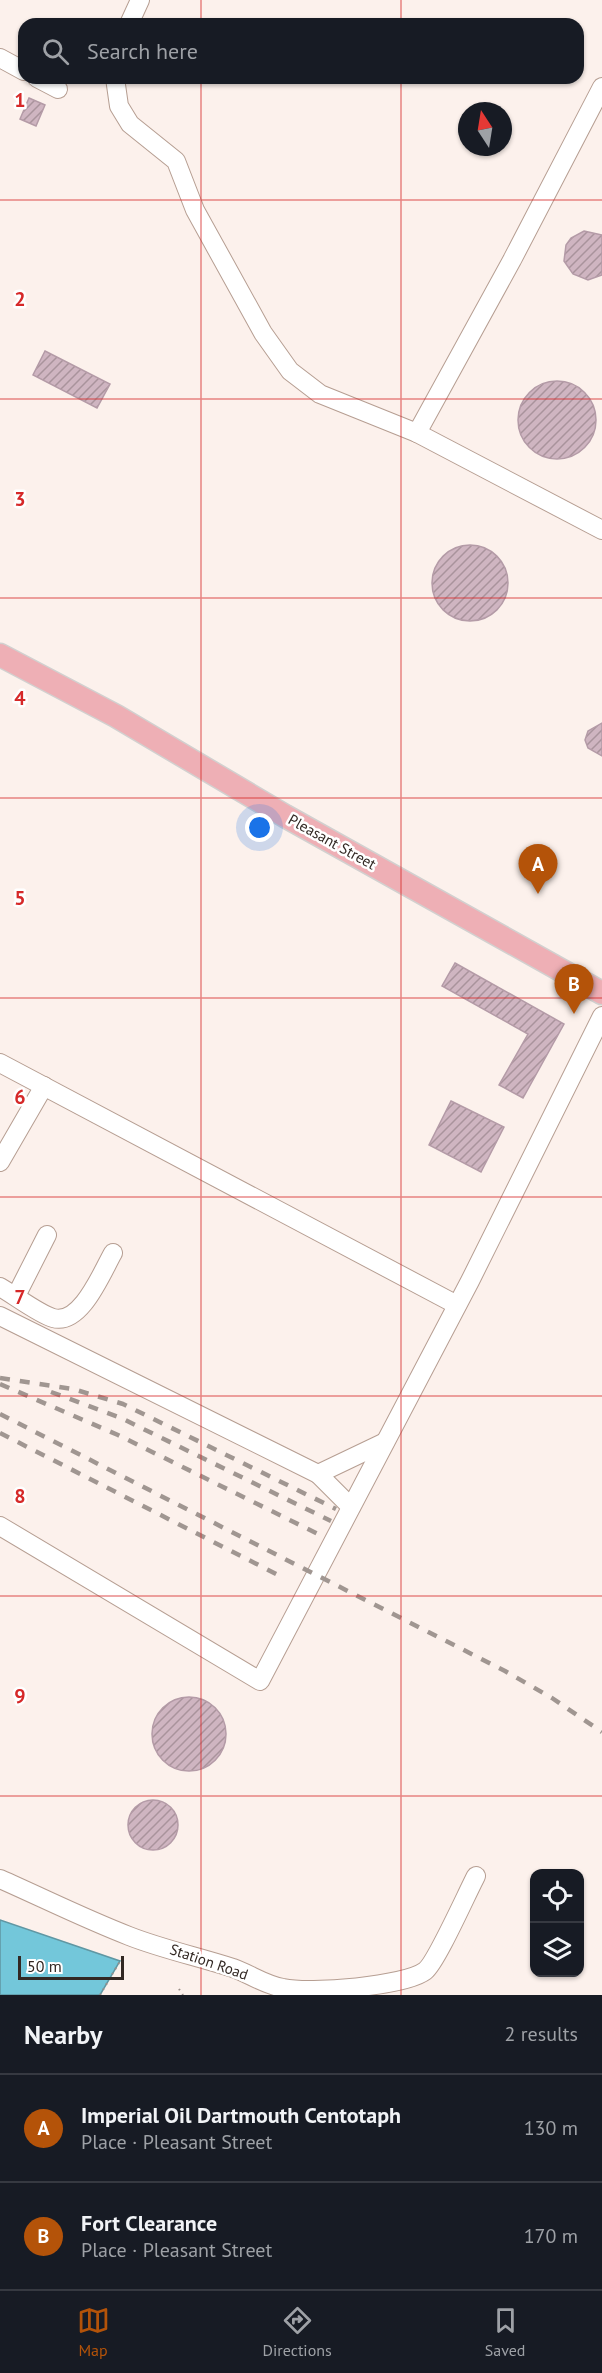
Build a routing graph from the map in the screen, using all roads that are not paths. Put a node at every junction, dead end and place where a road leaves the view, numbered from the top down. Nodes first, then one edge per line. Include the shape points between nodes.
1 (140, 0) edge
2 (132, 18) edge
3 (0, 58) edge
4 (18, 68) edge
5 (48, 84) edge
6 (117, 84) edge
7 (602, 87) edge
8 (58, 89) dead end
9 (417, 433) junction
10 (602, 530) edge
11 (0, 655) edge
12 (602, 993) edge
13 (602, 1016) edge
14 (0, 1063) edge
15 (44, 1086) junction
16 (0, 1162) edge
17 (46, 1235) dead end
18 (113, 1253) dead end
19 (8, 1292) edge
20 (457, 1305) junction
21 (0, 1316) edge
22 (386, 1442) junction
23 (318, 1474) junction
24 (351, 1507) junction
25 (0, 1526) edge
26 (476, 1876) dead end
27 (0, 1879) edge

1 - 2 street
3 - 4 street
5 - 8 street
6 - 9 street via 119,106 130,124 176,161 195,210 263,333 290,371 320,394
7 - 9 street via 513,260
9 - 10 street
11 - 12 main road, Pleasant Street via 116,716 285,816
13 - 20 street
14 - 15 street
15 - 16 street
15 - 20 street
17 - 19 street
18 - 19 street via 83,1307 69,1317 54,1318
20 - 22 street
21 - 23 street
22 - 23 street
22 - 24 street
23 - 24 street
24 - 25 street via 260,1681
26 - 27 street, Station Road via 426,1971 398,1981 297,1990 270,1985 242,1971 131,1937

